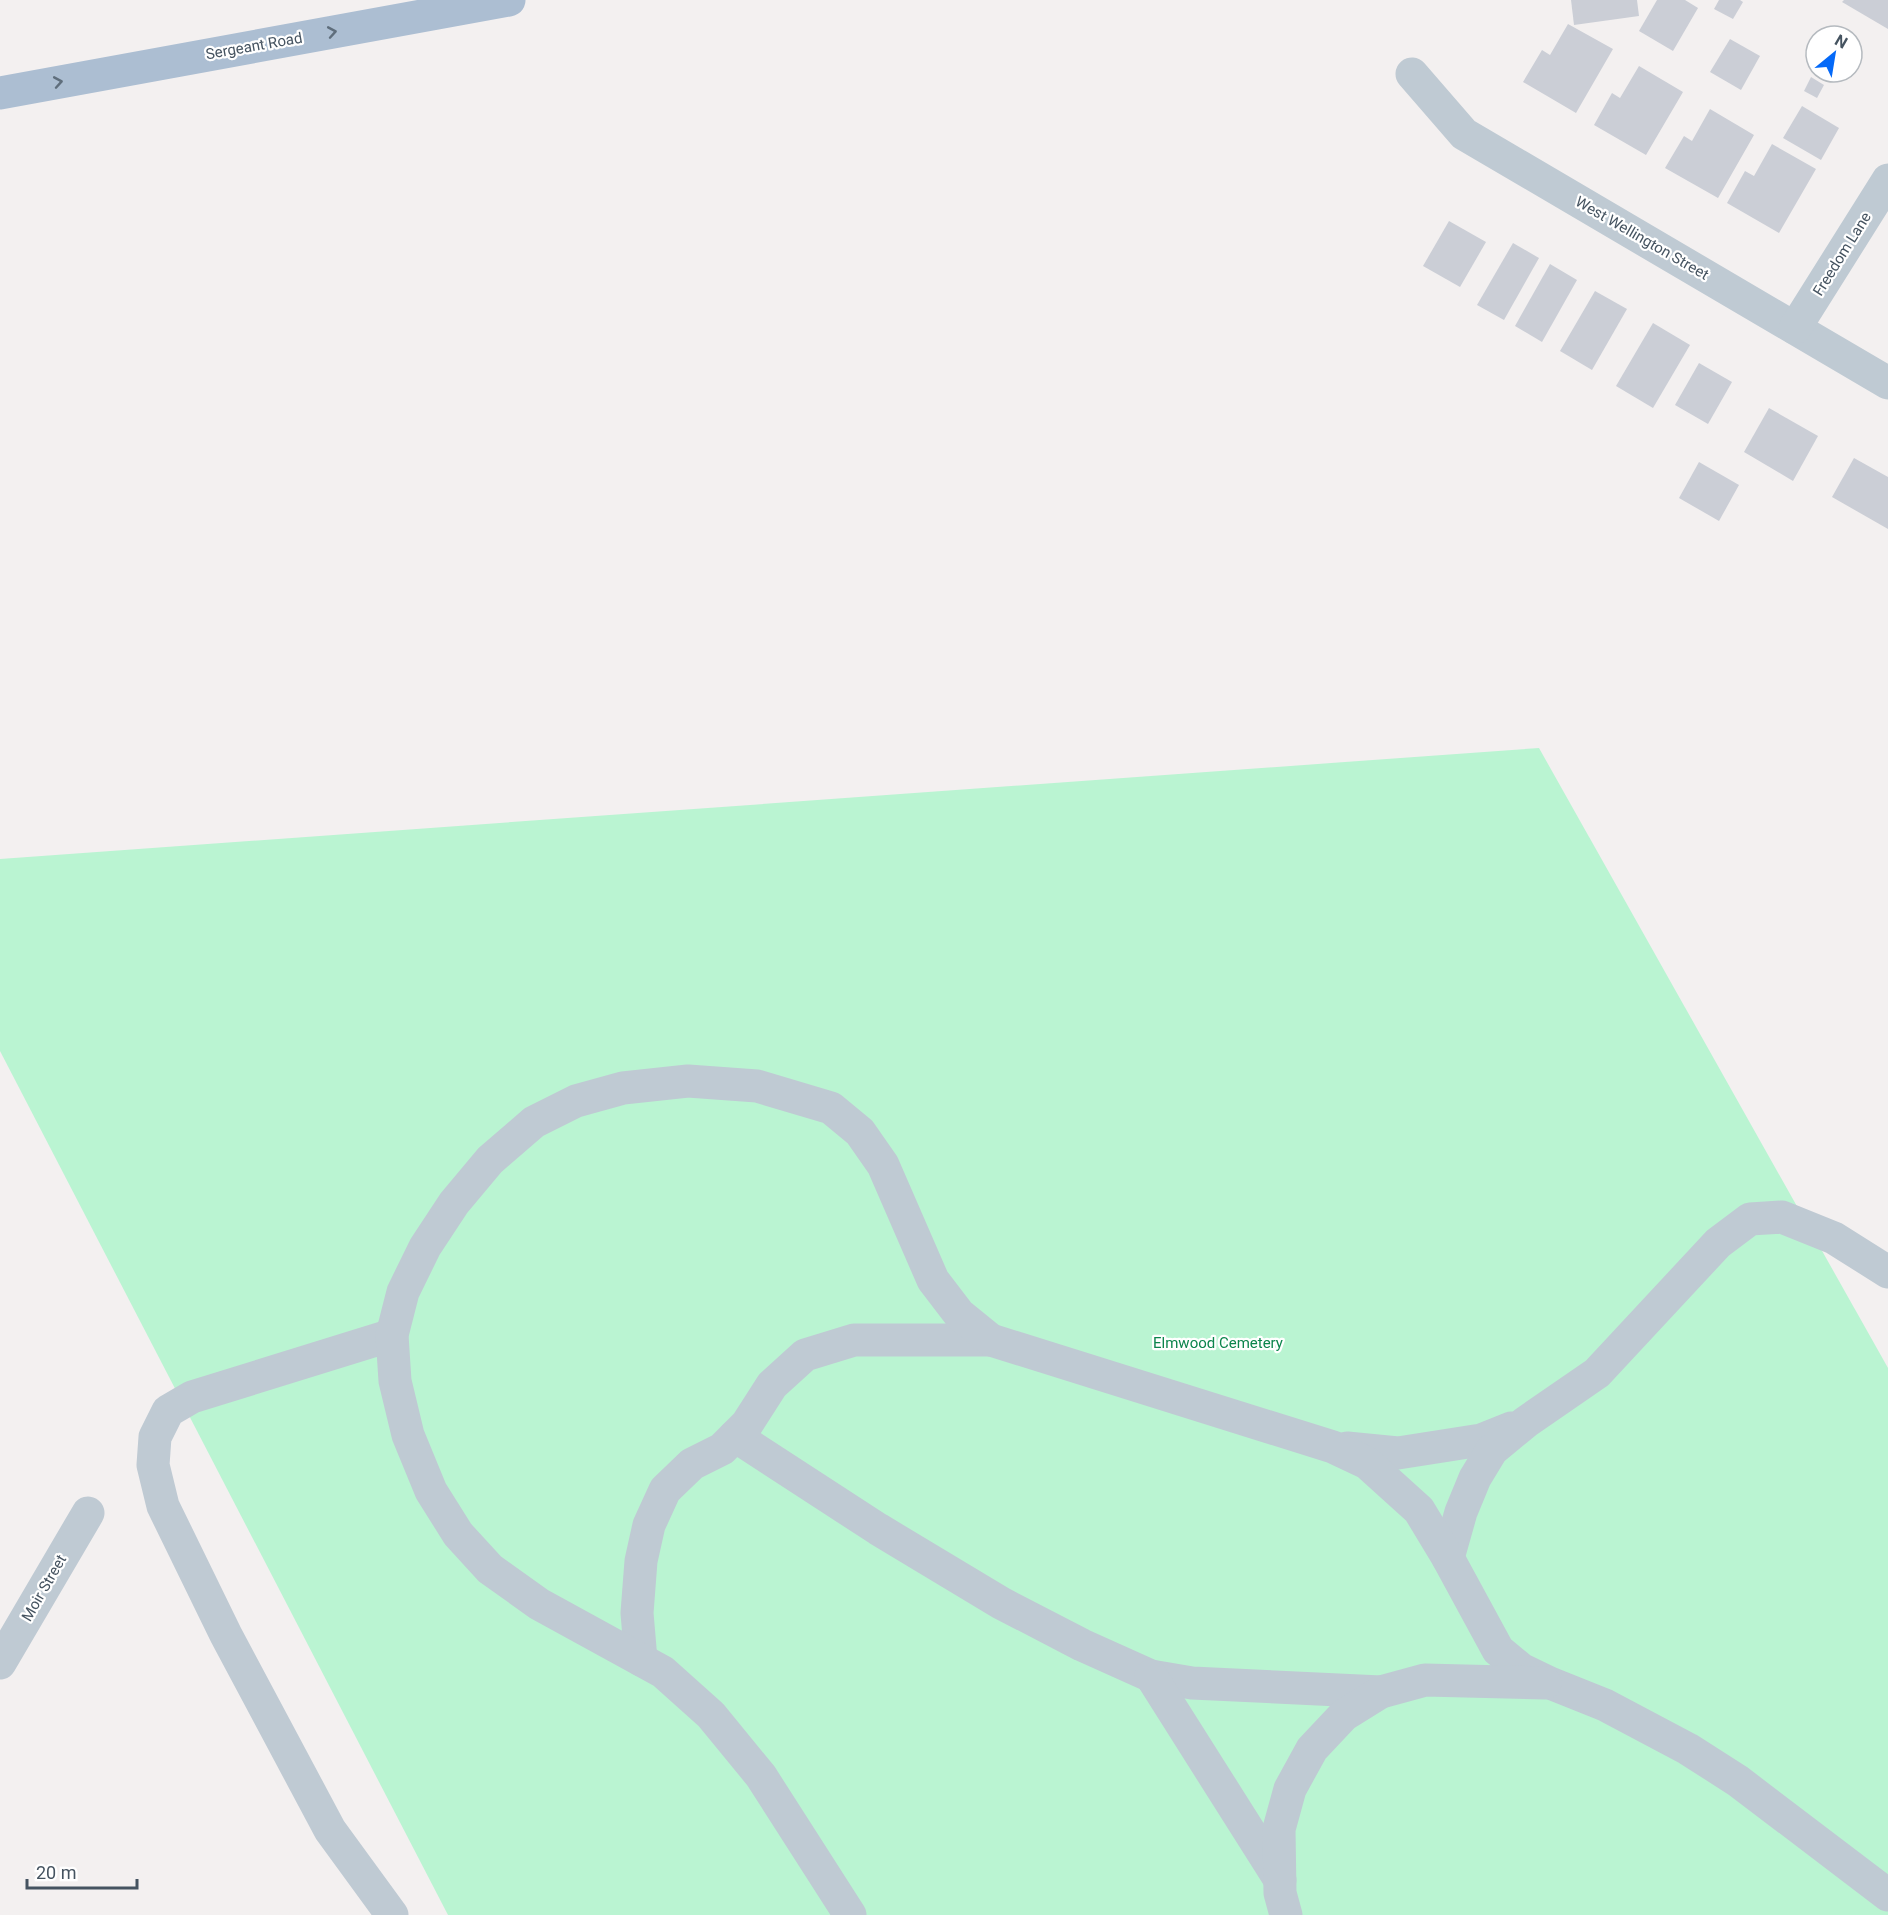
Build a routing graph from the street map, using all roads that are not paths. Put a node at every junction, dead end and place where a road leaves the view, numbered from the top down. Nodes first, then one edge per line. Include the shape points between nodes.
1 (509, 0) edge
2 (1412, 74) dead end
3 (0, 93) edge
4 (1888, 180) edge
5 (1795, 328) junction
6 (1888, 383) edge
7 (1888, 1272) edge
8 (392, 1335) junction
9 (991, 1340) junction
10 (1526, 1422) junction
11 (735, 1436) junction
12 (1333, 1447) junction
13 (88, 1513) dead end
14 (1448, 1558) junction
15 (640, 1660) junction
16 (0, 1663) edge
17 (1151, 1677) junction
18 (1550, 1683) junction
19 (1381, 1692) junction
20 (1280, 1880) junction
21 (1888, 1895) edge
22 (392, 1915) edge
23 (850, 1915) edge
24 (1286, 1915) edge

3 -> 1 main road, Sergeant Road
2 - 5 street, West Wellington Street via 1464,134
4 - 5 street, Freedom Lane
5 - 6 street, West Wellington Street
7 - 10 street via 1834,1238 1782,1217 1750,1219 1718,1243 1597,1372
8 - 9 street via 403,1292 448,1212 490,1160 534,1122 576,1101 623,1088 688,1081 757,1086 831,1108 860,1132 883,1166 933,1280 959,1314
8 - 15 street via 395,1380 408,1435 431,1491 458,1534 490,1569 539,1604
8 - 22 street via 192,1397 168,1412 155,1437 153,1465 163,1506 226,1635 330,1830
9 - 11 street via 854,1340 805,1355 772,1385
9 - 12 street
10 - 12 street via 1480,1440 1398,1453
10 - 14 street via 1492,1450 1475,1478
11 - 15 street via 722,1449 692,1464 665,1490 648,1525 637,1612
11 - 17 street via 1000,1603
12 - 14 street via 1367,1463 1419,1510
13 - 16 street, Moir Street
14 - 18 street via 1498,1650 1521,1669
15 - 23 street via 663,1672 711,1715 740,1750 767,1785
17 - 19 street via 1192,1683
17 - 20 street
18 - 19 street via 1425,1680
18 - 21 street via 1688,1749 1747,1787
19 - 20 street via 1344,1715 1312,1749 1290,1789 1279,1829
20 - 24 street

